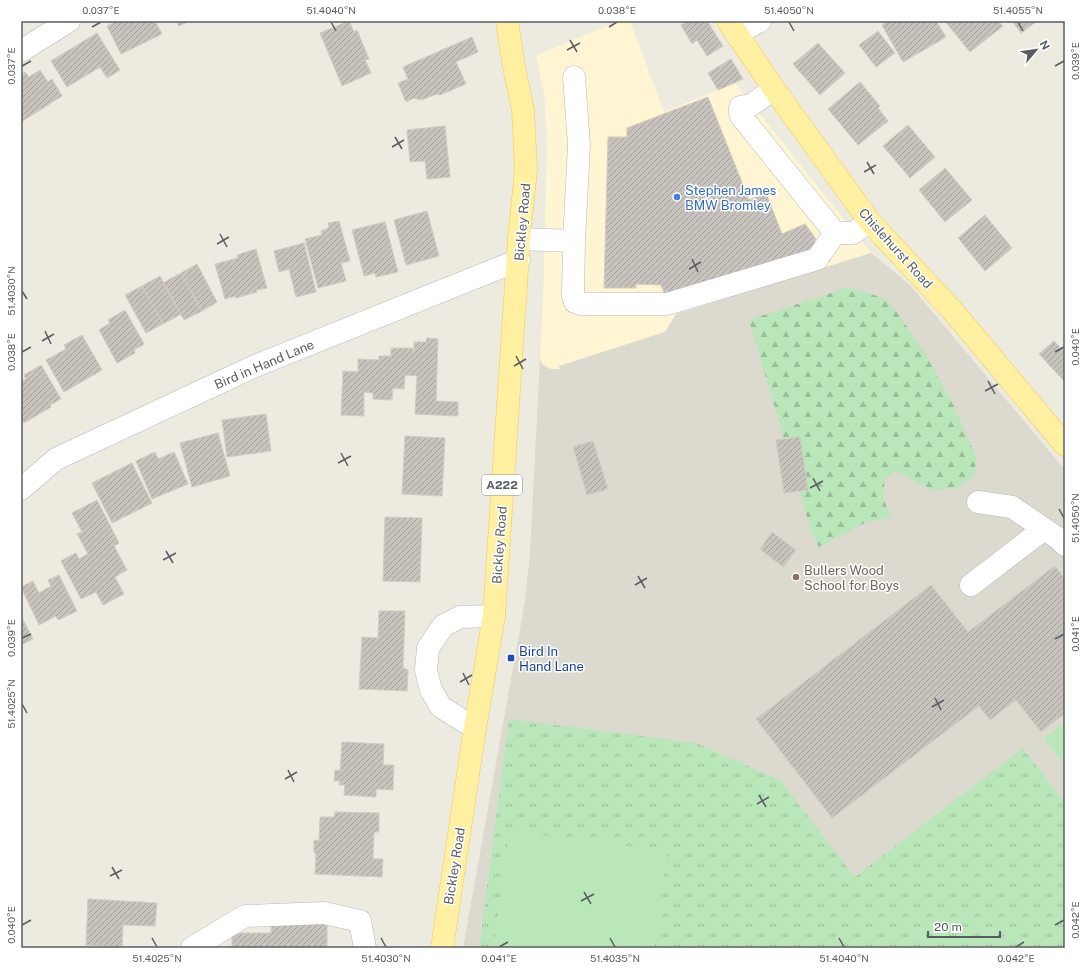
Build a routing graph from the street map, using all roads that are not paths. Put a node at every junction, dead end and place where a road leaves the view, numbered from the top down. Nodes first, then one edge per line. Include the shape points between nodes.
1 (69, 21) edge
2 (507, 21) edge
3 (760, 21) edge
4 (732, 28) edge
5 (21, 50) edge
6 (574, 76) dead end
7 (774, 89) junction
8 (870, 222) junction
9 (835, 233) junction
10 (574, 241) junction
11 (519, 249) junction
12 (1065, 444) edge
13 (21, 489) edge
14 (978, 502) dead end
15 (1044, 529) junction
16 (1065, 545) edge
17 (971, 585) dead end
18 (494, 616) junction
19 (475, 728) junction
20 (192, 948) edge
21 (365, 948) edge
22 (442, 948) edge

1 - 5 street
2 - 11 main road, Bickley Road / A222 via 524,125 526,169
3 - 4 street
4 - 7 main road, Chislehurst Road
6 - 10 street via 579,145
7 - 8 main road, Chislehurst Road
7 - 9 street via 750,105 740,107 741,116
8 - 9 street via 853,233
8 - 12 main road, Chislehurst Road via 952,310
9 - 10 street via 817,259 667,304 575,302
10 - 11 street
11 - 13 street, Bird in Hand Lane via 255,366 56,459
11 - 18 main road, Bickley Road / A222
14 - 15 street via 1012,507
15 - 16 street
15 - 17 street
18 - 19 main road, Bickley Road / A222
18 - 19 street via 460,617 443,626 428,648 426,670 431,690 441,707
19 - 22 main road, Bickley Road / A222
20 - 21 street via 245,916 324,913 360,921

